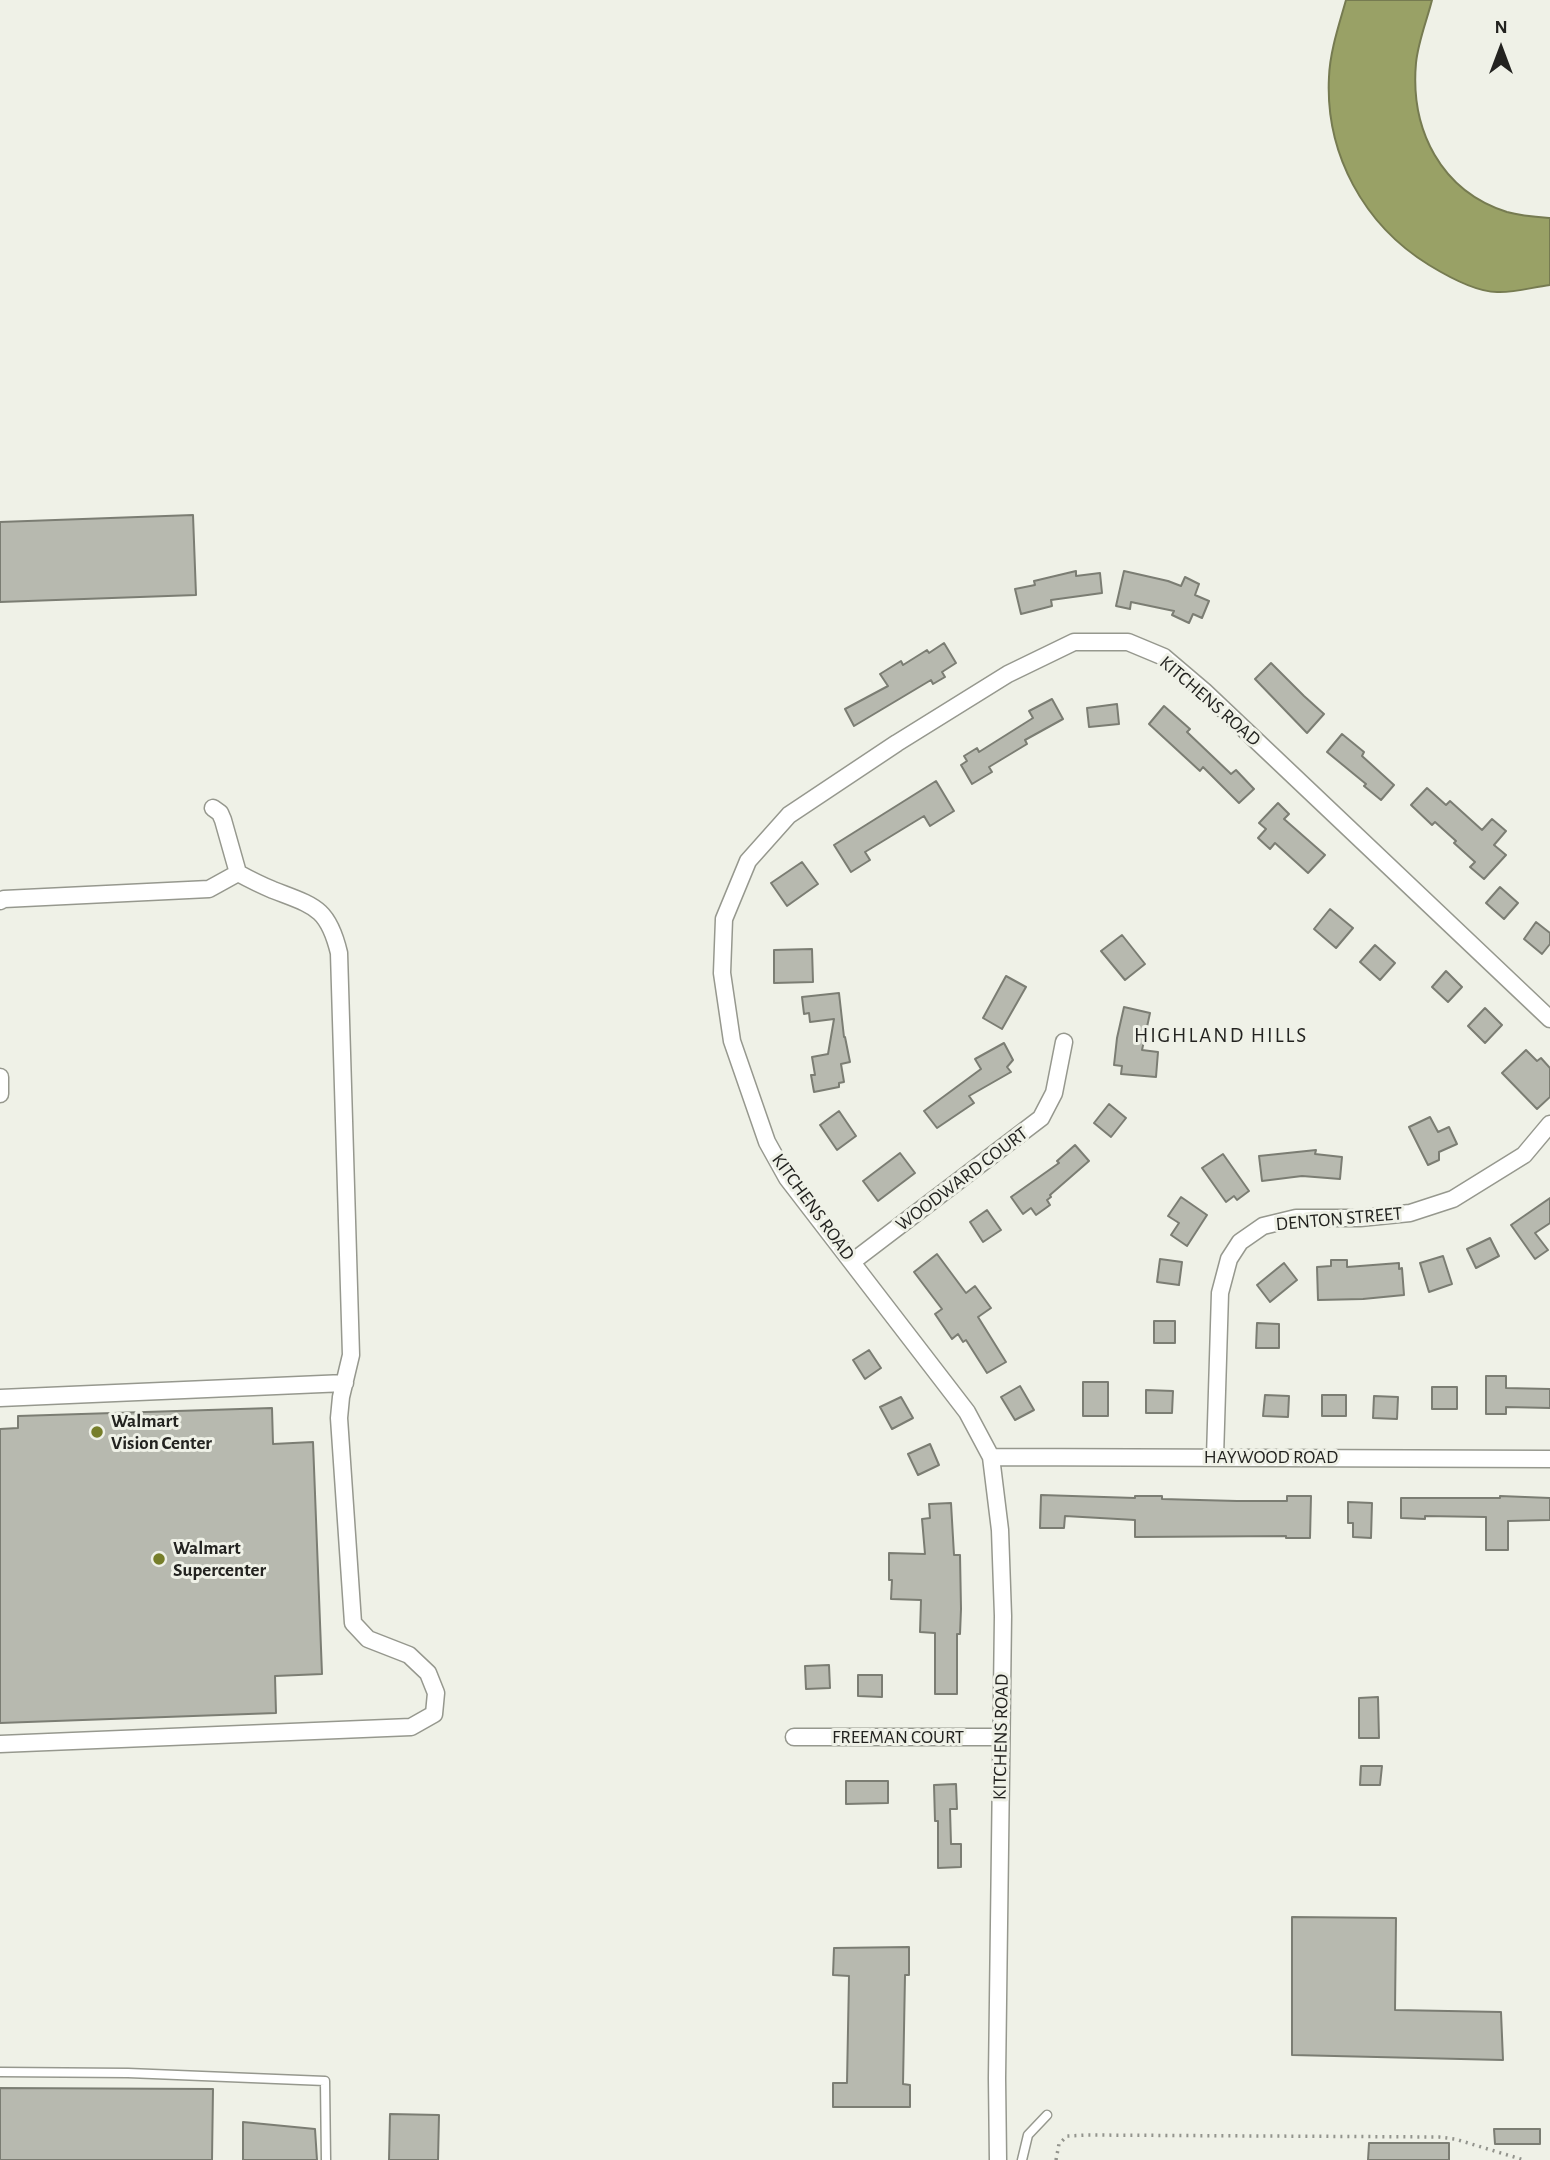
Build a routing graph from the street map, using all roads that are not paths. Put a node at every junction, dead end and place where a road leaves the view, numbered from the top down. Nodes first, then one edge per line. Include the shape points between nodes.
1 (213, 808) dead end
2 (238, 873) junction
3 (0, 901) edge
4 (1550, 1019) edge
5 (1064, 1042) dead end
6 (0, 1077) edge
7 (0, 1094) edge
8 (1550, 1124) edge
9 (852, 1262) junction
10 (345, 1383) junction
11 (0, 1398) edge
12 (991, 1457) junction
13 (1215, 1457) junction
14 (1550, 1459) edge
15 (794, 1737) dead end
16 (1001, 1737) junction
17 (0, 1744) edge
18 (0, 2072) edge
19 (1047, 2115) dead end
20 (326, 2160) edge
21 (998, 2160) edge
22 (1022, 2160) edge

1 - 2 street via 223,820
2 - 3 street via 209,889
2 - 10 street via 306,902 323,915 334,932 339,953 351,1355
4 - 9 street, KITCHENS ROAD via 1164,657 1128,642 1074,642 1008,674 789,815 748,861 724,919 722,973 732,1041 767,1142 787,1178
5 - 9 street, WOODWARD COURT via 1054,1093 1041,1118
6 - 7 street
8 - 13 street, DENTON STREET via 1524,1155 1453,1199 1410,1213 1296,1218 1263,1226 1240,1242 1229,1259 1220,1293
9 - 12 street, KITCHENS ROAD via 967,1412
10 - 11 street
10 - 17 street via 340,1418 354,1623 368,1639 409,1655 428,1673 436,1693 434,1714 411,1727
12 - 13 street, HAYWOOD ROAD
12 - 16 street, KITCHENS ROAD via 1001,1555
13 - 14 street, HAYWOOD ROAD
15 - 16 street, FREEMAN COURT
16 - 21 street, KITCHENS ROAD
18 - 20 lane via 325,2081
19 - 22 lane via 1028,2135

